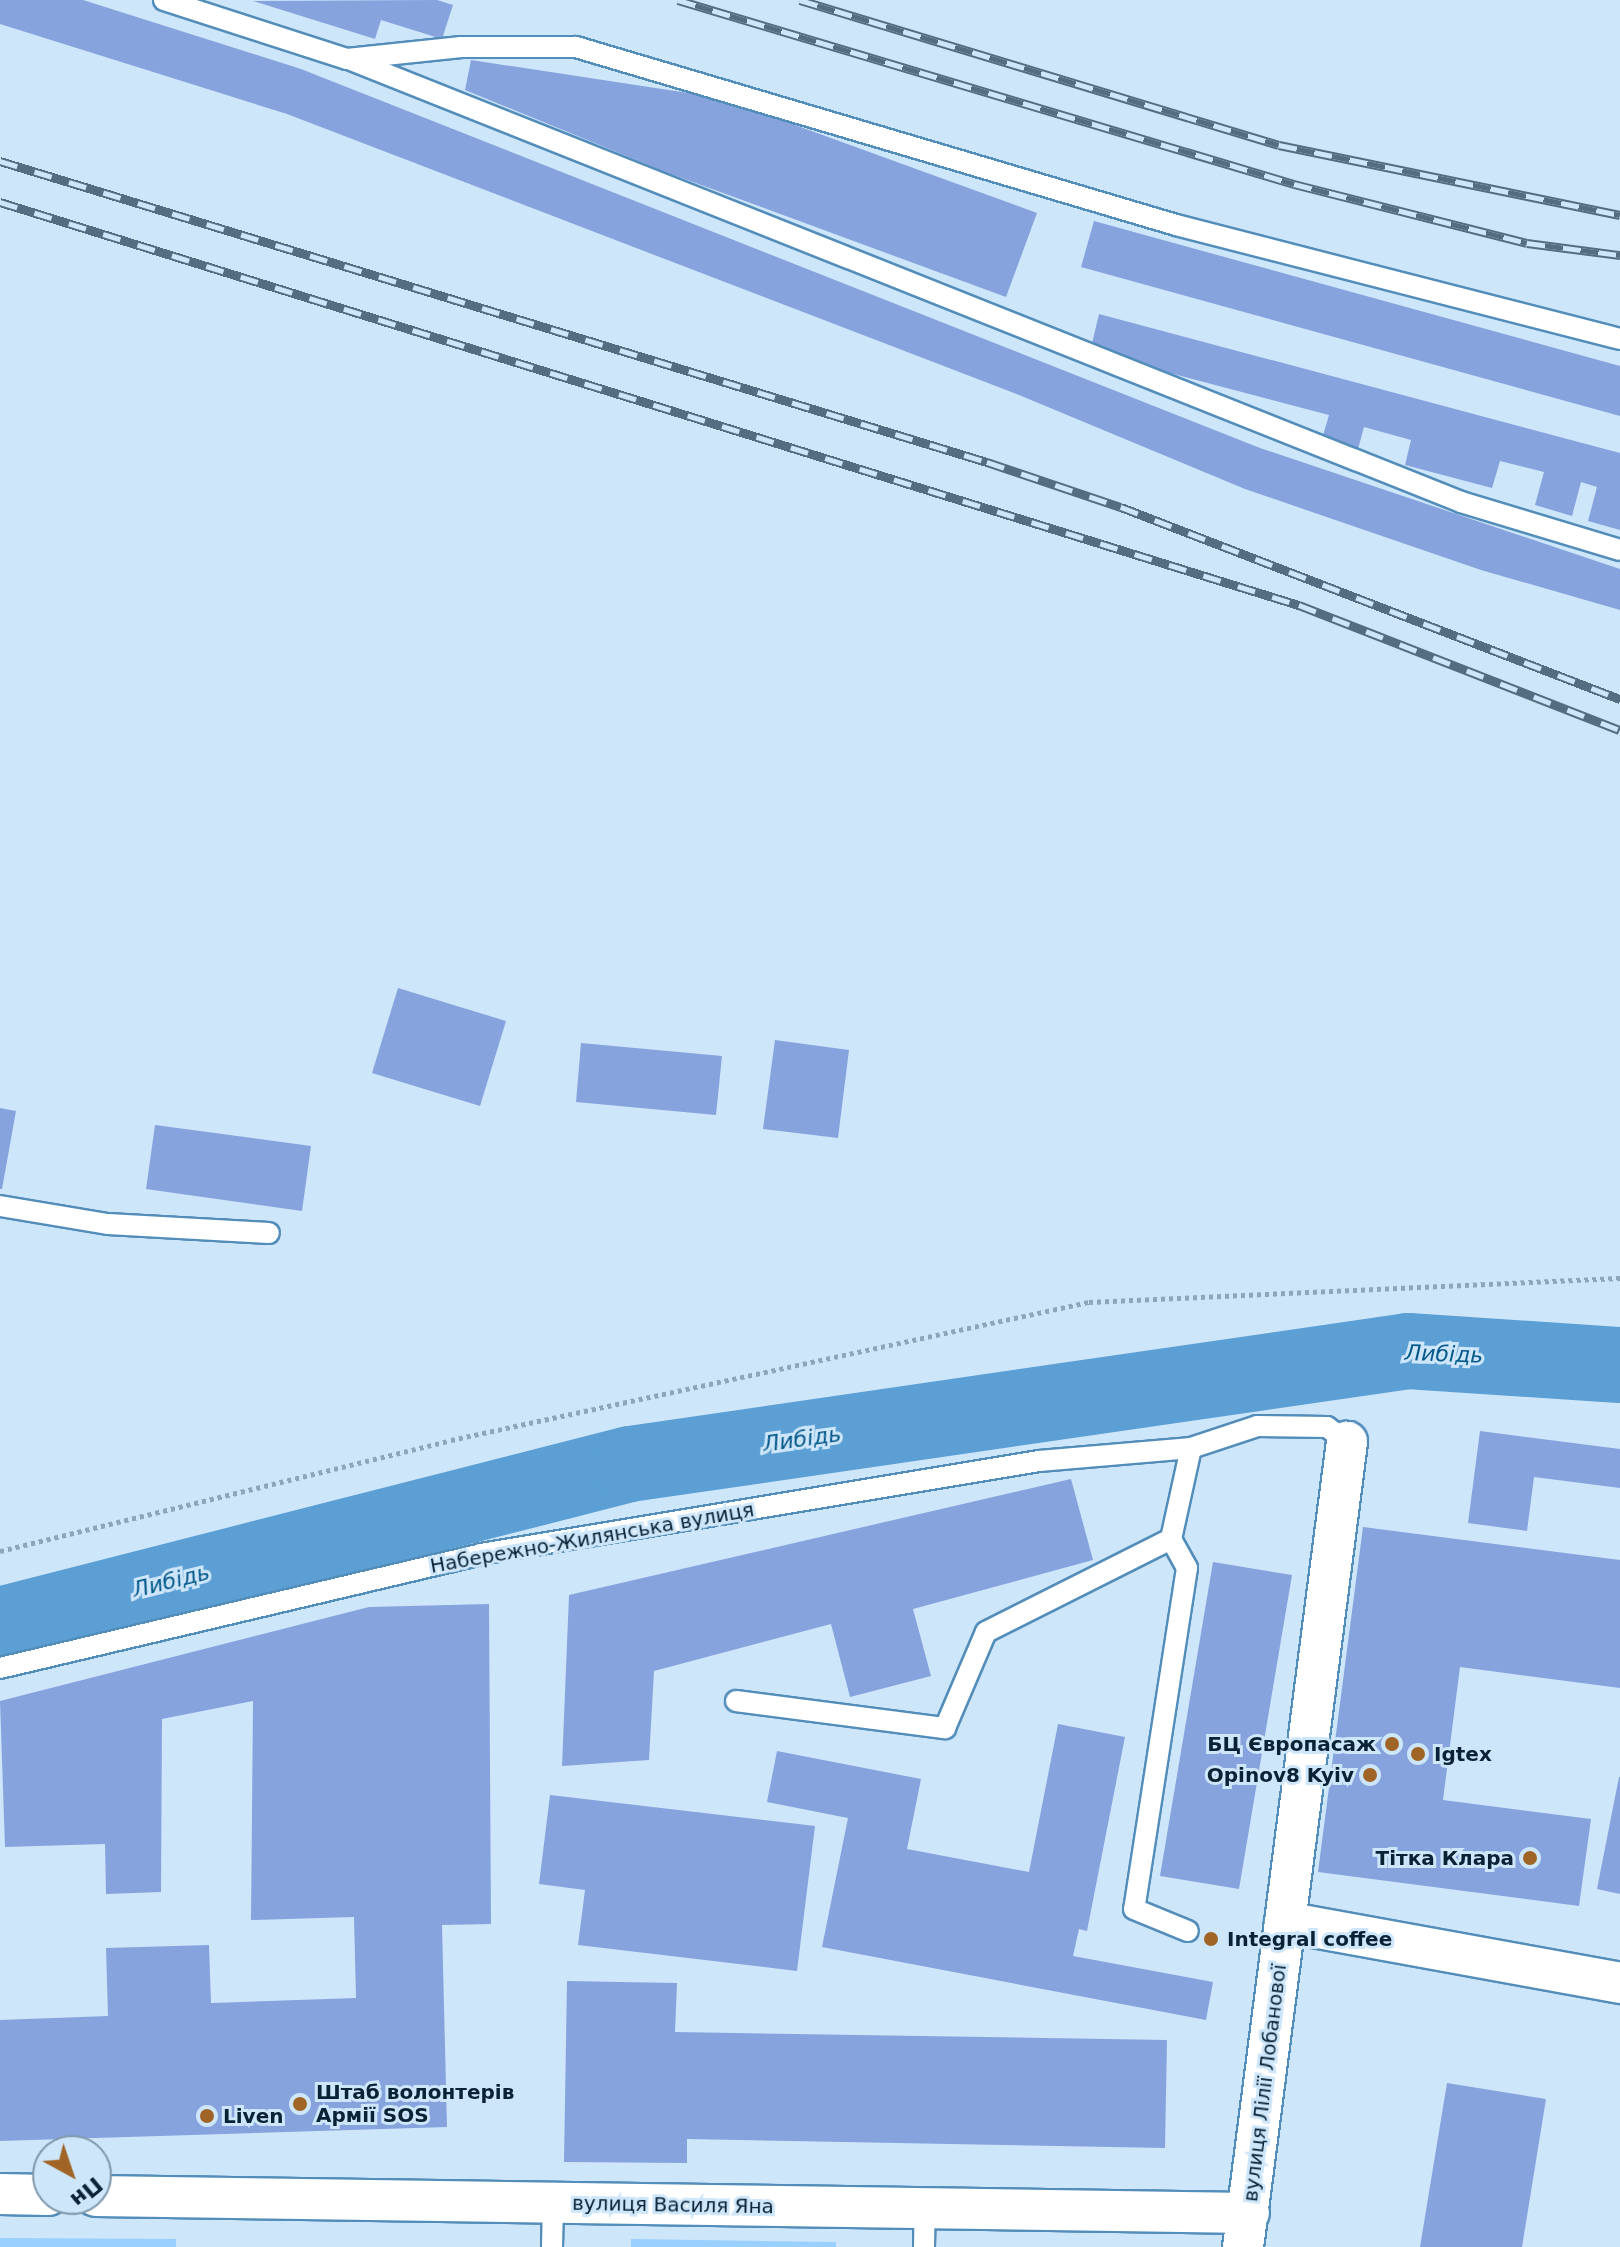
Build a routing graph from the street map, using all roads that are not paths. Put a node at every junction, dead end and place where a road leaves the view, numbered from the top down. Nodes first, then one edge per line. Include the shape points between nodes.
1 (164, 0) edge
2 (347, 59) junction
3 (1620, 339) edge
4 (1620, 550) edge
5 (0, 1206) edge
6 (269, 1233) dead end
7 (1347, 1442) joint
8 (1191, 1448) junction
9 (1171, 1539) junction
10 (0, 1668) edge
11 (736, 1701) dead end
12 (1285, 1922) junction
13 (1188, 1931) dead end
14 (1620, 1983) edge
15 (0, 2194) edge
16 (32, 2195) edge
17 (112, 2196) edge
18 (553, 2204) junction
19 (924, 2228) edge
20 (1246, 2230) edge
21 (552, 2247) edge

1 - 2 lane
2 - 3 lane via 461,47 576,47 1176,225
2 - 4 lane via 1461,502
5 - 6 lane via 108,1224
7 - 8 lane, Набережно-Жилянська вулиця via 1327,1427 1257,1426
7 - 12 street, вулиця Лілії Лобанової
8 - 9 lane
8 - 10 lane, Набережно-Жилянська вулиця via 1039,1461 481,1554
9 - 11 lane via 986,1632 945,1728
9 - 13 lane via 1187,1568 1134,1909
12 - 14 street
12 - 20 street, вулиця Лілії Лобанової
15 - 16 street
17 - 18 street, вулиця Василя Яна
18 - 19 street, вулиця Василя Яна
18 - 21 lane
19 - 20 street, вулиця Василя Яна

